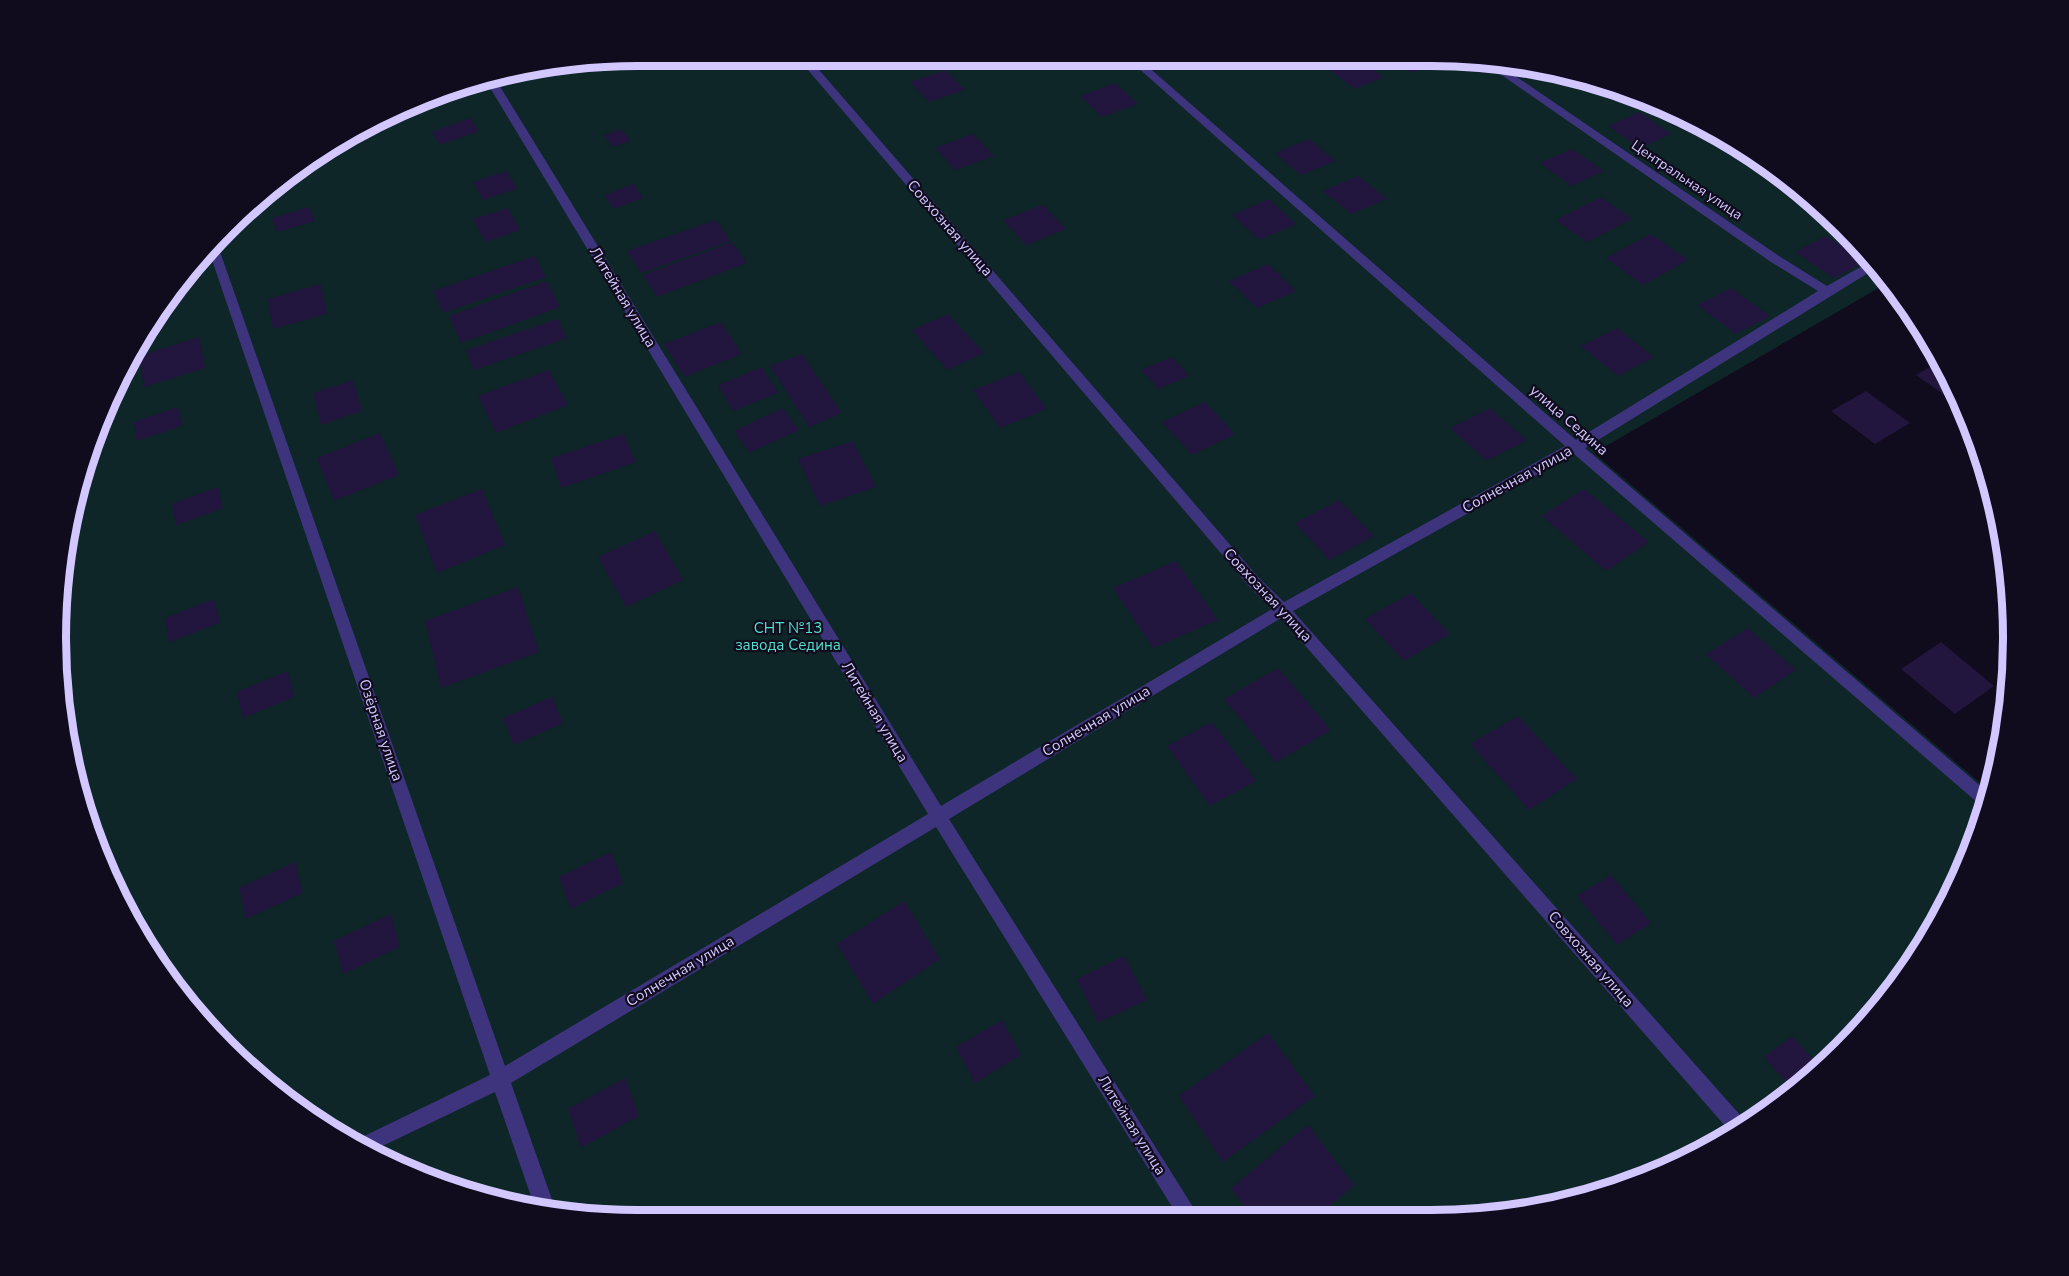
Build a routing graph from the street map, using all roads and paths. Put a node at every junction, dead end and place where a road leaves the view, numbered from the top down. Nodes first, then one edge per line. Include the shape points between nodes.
1 (810, 66) edge
2 (1141, 66) edge
3 (1500, 70) edge
4 (494, 84) edge
5 (215, 253) edge
6 (1867, 268) edge
7 (1827, 291) junction
8 (1575, 447) junction
9 (1283, 609) junction
10 (1981, 797) edge
11 (938, 816) junction
12 (501, 1079) junction
13 (1735, 1122) edge
14 (369, 1142) edge
15 (543, 1202) edge
16 (1185, 1210) edge

1 - 9 street, Совхозная улица via 1253,581
2 - 8 street, улица Седина
3 - 7 street, Центральная улица
4 - 11 street, Литейная улица
5 - 12 street, Озёрная улица
6 - 7 street
7 - 8 street, Солнечная улица
8 - 9 street, Солнечная улица
8 - 10 street, улица Седина
9 - 11 street, Солнечная улица
9 - 13 street, Совхозная улица
11 - 12 street, Солнечная улица
11 - 16 street, Литейная улица
12 - 14 street, Солнечная улица
12 - 15 street, Озёрная улица

